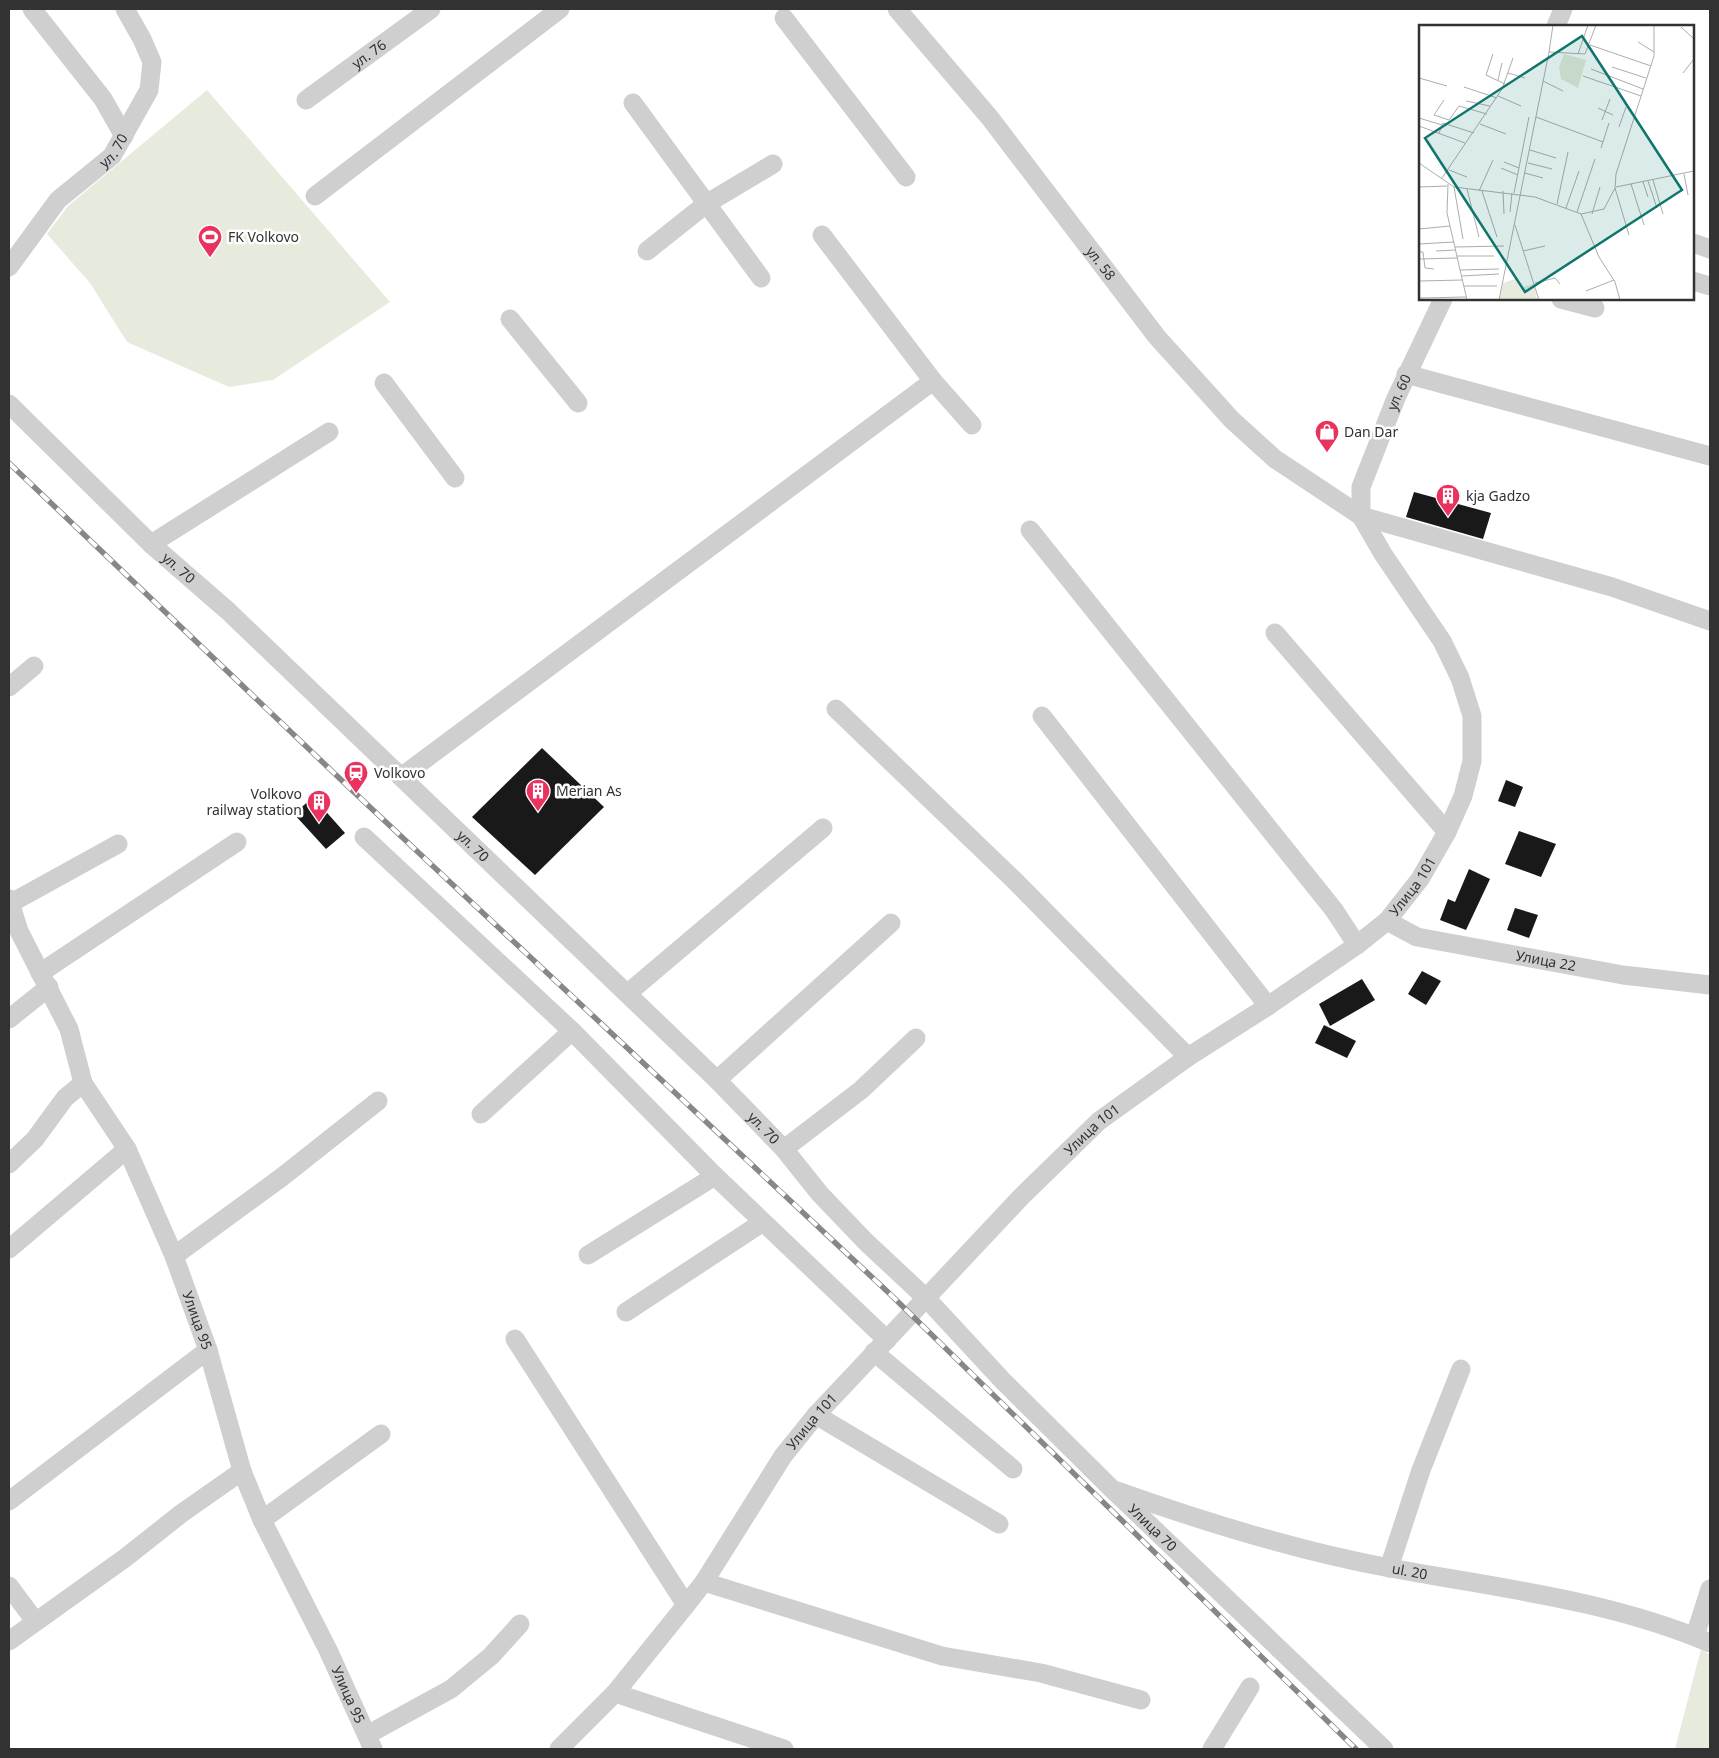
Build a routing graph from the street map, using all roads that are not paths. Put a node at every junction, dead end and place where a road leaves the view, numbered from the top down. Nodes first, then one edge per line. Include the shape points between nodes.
1 (32, 9) edge
2 (125, 9) edge
3 (431, 9) edge
4 (560, 9) edge
5 (898, 9) edge
6 (1563, 9) edge
7 (784, 18) dead end
8 (1556, 25) edge
9 (306, 100) dead end
10 (633, 103) dead end
11 (124, 136) junction
12 (773, 164) dead end
13 (906, 177) dead end
14 (315, 196) dead end
15 (706, 204) junction
16 (822, 235) dead end
17 (1694, 243) edge
18 (1710, 249) edge
19 (647, 251) dead end
20 (9, 267) edge
21 (761, 278) dead end
22 (1694, 282) edge
23 (1710, 286) edge
24 (1443, 300) edge
25 (1564, 300) edge
26 (1596, 308) dead end
27 (510, 319) dead end
28 (1406, 374) junction
29 (933, 381) junction
30 (384, 383) dead end
31 (578, 402) dead end
32 (9, 404) edge
33 (972, 425) dead end
34 (329, 432) dead end
35 (1710, 456) edge
36 (455, 478) dead end
37 (1361, 516) junction
38 (1030, 530) dead end
39 (151, 544) junction
40 (1710, 621) edge
41 (1276, 633) dead end
42 (34, 666) dead end
43 (9, 687) edge
44 (836, 709) dead end
45 (1042, 716) dead end
46 (400, 777) junction
47 (822, 828) dead end
48 (1447, 832) junction
49 (364, 837) dead end
50 (237, 842) dead end
51 (118, 844) dead end
52 (10, 901) edge
53 (1387, 921) junction
54 (891, 923) dead end
55 (1357, 945) junction
56 (45, 980) junction
57 (1710, 985) edge
58 (628, 993) junction
59 (1268, 1006) junction
60 (9, 1019) edge
61 (572, 1031) junction
62 (916, 1038) dead end
63 (1188, 1057) junction
64 (717, 1080) junction
65 (83, 1083) junction
66 (378, 1101) dead end
67 (480, 1114) dead end
68 (127, 1149) junction
69 (784, 1149) junction
70 (9, 1164) edge
71 (715, 1176) junction
72 (764, 1222) junction
73 (9, 1249) edge
74 (588, 1255) dead end
75 (174, 1256) junction
76 (926, 1299) junction
77 (626, 1312) dead end
78 (515, 1339) dead end
79 (880, 1346) junction
80 (208, 1350) junction
81 (1461, 1370) dead end
82 (816, 1415) junction
83 (381, 1434) dead end
84 (1013, 1469) dead end
85 (242, 1471) junction
86 (1112, 1489) junction
87 (9, 1500) edge
88 (262, 1520) junction
89 (999, 1524) dead end
90 (1388, 1568) junction
91 (704, 1582) junction
92 (9, 1586) edge
93 (1710, 1589) edge
94 (686, 1605) junction
95 (35, 1621) junction
96 (520, 1624) dead end
97 (1702, 1639) edge
98 (9, 1641) edge
99 (1250, 1687) dead end
100 (615, 1693) junction
101 (1141, 1700) dead end
102 (370, 1742) edge
103 (559, 1749) edge
104 (784, 1749) edge
105 (1212, 1749) edge
106 (1384, 1749) edge

1 - 11 street via 103,99
2 - 11 street, ул. 70 via 152,62 152,76
3 - 9 street, ул. 76
4 - 14 street
5 - 37 street, ул. 58 via 990,118 1191,377 1275,459
6 - 8 street
7 - 13 street
10 - 15 street
11 - 20 street, ул. 70 via 112,156 58,200
12 - 15 street
15 - 19 street
15 - 21 street
16 - 29 street
17 - 18 street
22 - 23 street
24 - 28 street, ул. 60
25 - 26 street
27 - 31 street
28 - 35 street
28 - 37 street, ул. 60 via 1360,486
29 - 33 street
29 - 46 street
30 - 36 street
32 - 39 street, ул. 70
34 - 39 street
37 - 40 street via 1612,587
37 - 48 street, Улица 101 via 1442,641 1460,678 1472,716 1472,761 1463,796
38 - 55 street via 1334,910
39 - 46 street, ул. 70 via 228,611
41 - 48 street
42 - 43 street
44 - 63 street via 1014,880
45 - 59 street
46 - 58 street, ул. 70
47 - 58 street
48 - 53 street, Улица 101 via 1420,879
49 - 61 street
50 - 56 street
51 - 52 street
52 - 56 street, Улица 95 via 19,931
53 - 55 street, Улица 101
53 - 57 street, Улица 22 via 1417,938 1623,975
54 - 64 street
55 - 59 street, Улица 101
56 - 60 street
56 - 65 street, Улица 95 via 70,1029
58 - 64 street, ул. 70
59 - 63 street, Улица 101
61 - 67 street
61 - 71 street
62 - 69 street via 861,1090
63 - 76 street, Улица 101 via 1099,1121 1021,1197
64 - 69 street, ул. 70
65 - 68 street, Улица 95
65 - 70 street
66 - 75 street
68 - 73 street
68 - 75 street, Улица 95
69 - 76 street, ул. 70 via 826,1201
71 - 72 street
71 - 74 street
72 - 77 street
72 - 79 street
75 - 80 street, Улица 95
76 - 79 street, Улица 101
76 - 86 street, Улица 70
78 - 94 street
79 - 82 street, Улица 101
79 - 84 street
80 - 85 street, Улица 95
80 - 87 street
81 - 90 street via 1421,1470
82 - 89 street
82 - 91 street, Улица 101 via 783,1456
83 - 88 street
85 - 88 street, Улица 95
85 - 95 street
86 - 90 street, ul. 20 via 1263,1539
86 - 106 street, Улица 70
88 - 102 street, Улица 95
90 - 97 street, ul. 20 via 1546,1596 1631,1615
91 - 94 street, Улица 101
91 - 101 street via 942,1656 1041,1674
92 - 95 street
93 - 97 street
94 - 100 street, Улица 101
95 - 98 street
96 - 102 street via 491,1656 451,1689
99 - 105 street
100 - 103 street, Улица 101
100 - 104 street

